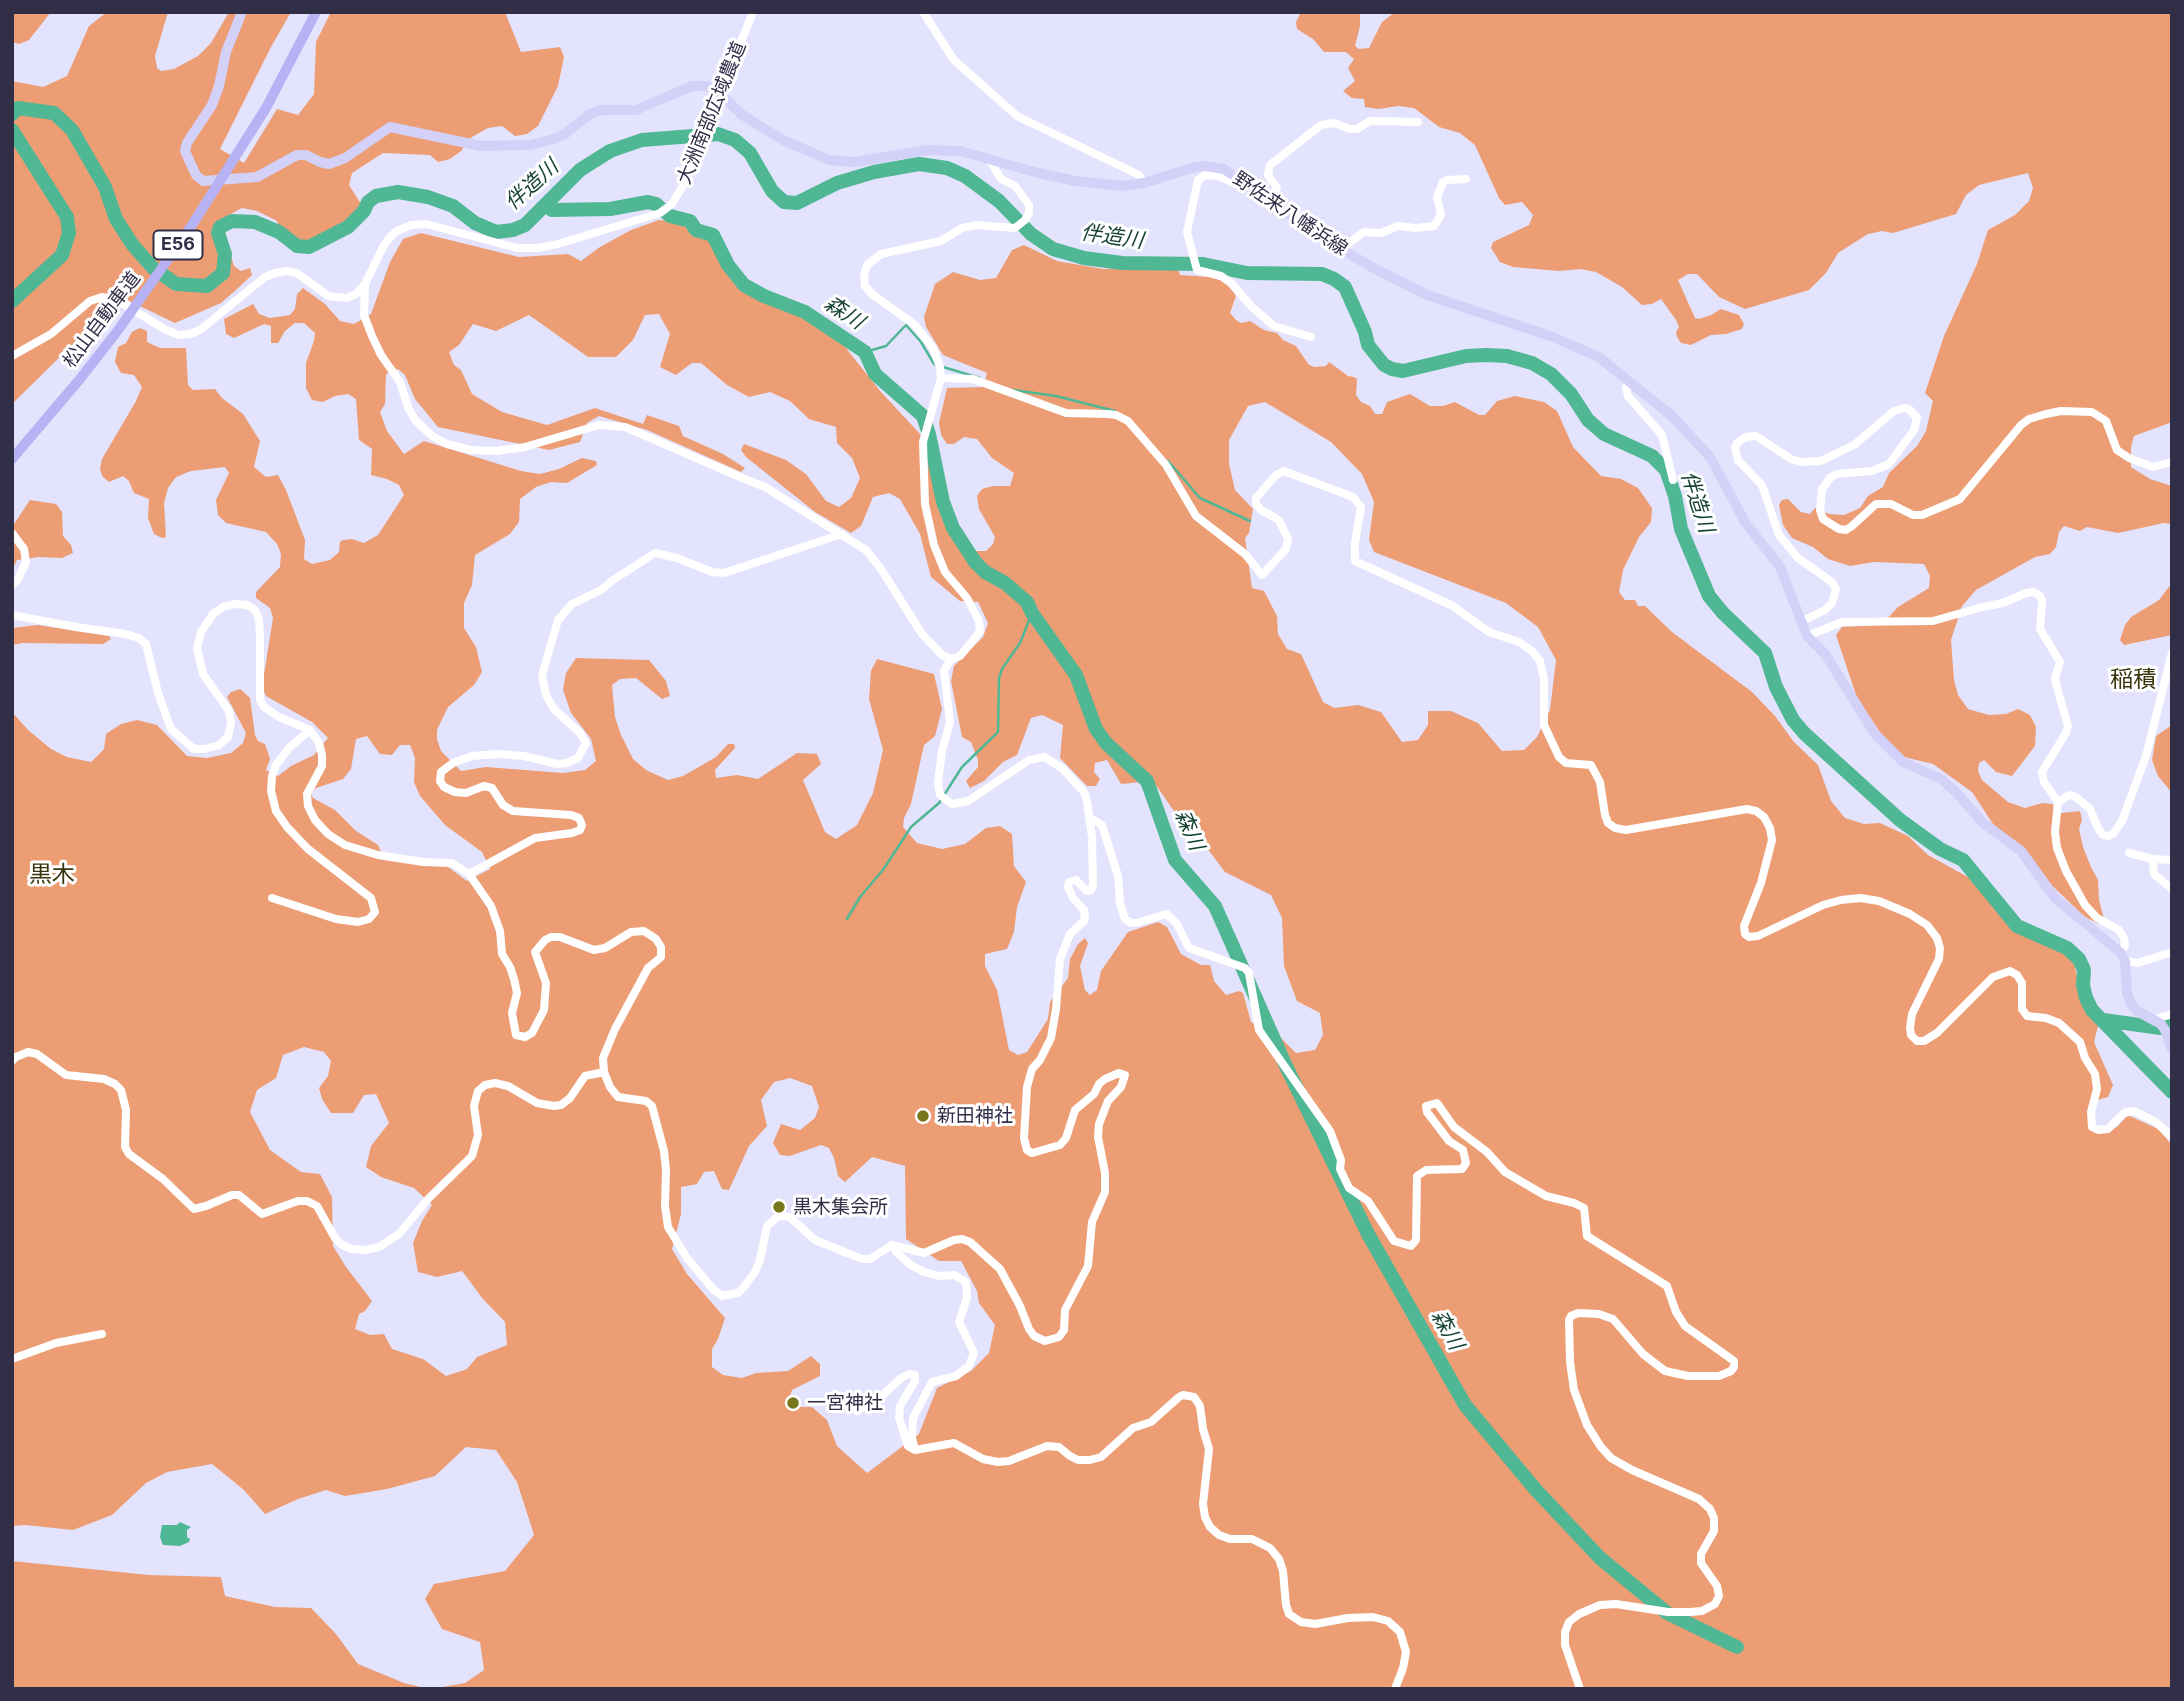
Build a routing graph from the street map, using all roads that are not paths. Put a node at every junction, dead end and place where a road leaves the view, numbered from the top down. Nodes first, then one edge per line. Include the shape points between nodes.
1 (242, 12) edge
2 (316, 12) edge
3 (752, 12) edge
4 (923, 12) edge
5 (721, 94) junction
6 (1418, 122) dead end
7 (989, 159) junction
8 (1466, 179) dead end
9 (1241, 180) junction
10 (1144, 183) junction
11 (1273, 203) junction
12 (1341, 249) junction
13 (365, 285) junction
14 (1311, 337) dead end
15 (12, 356) edge
16 (941, 378) junction
17 (1629, 379) junction
18 (12, 459) edge
19 (2172, 462) edge
20 (1673, 480) dead end
21 (12, 533) edge
22 (842, 534) junction
23 (12, 586) edge
24 (12, 615) edge
25 (1802, 621) junction
26 (1807, 636) junction
27 (2172, 653) edge
28 (951, 659) junction
29 (310, 730) junction
30 (2058, 802) junction
31 (1090, 818) junction
32 (2129, 853) dead end
33 (2153, 859) junction
34 (2172, 859) edge
35 (469, 874) junction
36 (2172, 889) edge
37 (272, 898) dead end
38 (2172, 952) edge
39 (2123, 957) junction
40 (2172, 1014) edge
41 (2153, 1020) junction
42 (2172, 1049) edge
43 (12, 1061) edge
44 (604, 1072) junction
45 (2172, 1137) edge
46 (892, 1245) junction
47 (102, 1334) dead end
48 (12, 1359) edge
49 (857, 1411) dead end
50 (915, 1450) junction
51 (1395, 1689) edge
52 (1580, 1689) edge

1 - 5 main road via 212,105 187,143 188,160 203,181 257,177 297,155 329,164 390,128 481,146 530,145 565,134 601,110 636,110 692,86 707,86
2 - 18 highway, 松山自動車道 / E56 via 265,108 192,225 119,329
3 - 5 street, 大洲南部広域農道
4 - 10 street via 954,60 1017,116 1139,175
5 - 7 main road, 野佐来八幡浜線 via 755,123 829,160 854,162 939,149
5 - 13 street, 大洲南部広域農道 via 684,184 672,204 660,213 538,248 517,248 426,224 411,225 397,231 383,247
6 - 11 street via 1370,121 1357,129 1321,125 1270,165 1268,175 1277,188
7 - 10 main road, 野佐来八幡浜線 via 1076,181 1121,186
7 - 16 street via 1001,179 1015,186 1029,205 1025,220 1015,228 962,228 941,241 881,254 867,265 864,276 872,294 915,325 933,348
8 - 12 street via 1443,182 1437,197 1441,215 1434,226 1364,232
9 - 10 main road, 野佐来八幡浜線 via 1224,169 1206,166
9 - 11 main road, 野佐来八幡浜線
9 - 14 street via 1235,184 1205,175 1198,180 1187,232 1197,271 1231,283 1274,326
11 - 12 main road, 野佐来八幡浜線
12 - 17 main road, 野佐来八幡浜線 via 1427,295 1581,348
13 - 15 street via 356,294 337,299 297,273 275,273 201,330 179,335 117,300 102,297
13 - 22 street via 364,315 381,355 400,382 415,420 440,440 471,450 497,451 600,425 625,427 765,487
16 - 28 street via 923,442 925,503 945,572 979,621 979,631 967,650
16 - 45 street via 972,379 1066,413 1116,415 1128,421 1166,466 1196,516 1245,554 1262,575 1281,557 1288,539 1279,520 1256,504 1256,498 1280,471 1353,497 1361,507 1355,561 1453,606 1489,632 1519,642 1540,661 1544,725 1566,763 1591,765 1600,782 1608,823 1626,830 1747,809 1764,817 1772,840 1745,934 1758,936 1841,900 1879,901 1910,914 1927,925 1940,948 1912,1014 1911,1035 1917,1041 1937,1033 1993,977 2010,971 2022,983 2022,1009 2027,1016 2059,1023 2080,1042 2095,1074 2092,1127 2108,1129 2124,1113 2134,1111
17 - 20 street via 1628,396 1662,435
17 - 25 main road, 野佐来八幡浜線 via 1710,457 1745,522 1780,568
19 - 25 street via 2153,467 2129,458 2117,450 2106,421 2092,412 2036,416 2021,425 1960,499 1922,515 1876,504 1852,526 1839,530 1823,519 1820,510 1826,482 1837,474 1872,471 1889,464 1914,430 1917,418 1910,410 1894,411 1854,445 1821,461 1791,459 1756,436 1746,437 1735,448 1738,460 1762,485 1779,535 1798,558 1836,589 1832,603
21 - 23 street via 24,549 26,562
22 - 28 street via 866,550 922,634
22 - 35 street via 724,573 655,553 572,604 558,620 542,676 554,709 586,743 578,758 557,764 524,756 472,756 453,763 441,772 440,780 455,792 492,788 513,811 571,815 582,825 572,833 535,838
24 - 29 street via 139,638 146,644 171,729 194,749 205,749 228,737 231,722 229,711 203,674 197,648 201,632 223,607 247,605 259,619 260,700 279,717
25 - 26 main road, 野佐来八幡浜線
26 - 30 street via 1842,622 1933,621 2026,593 2040,596 2040,629 2060,662 2055,678 2067,719 2066,733 2042,772
26 - 39 main road, 野佐来八幡浜線 via 1826,656 1874,733 1891,751 1955,791 1983,823 2021,851 2055,898
27 - 30 street via 2146,756 2113,834 2103,835 2090,809 2077,797 2069,795
28 - 31 street via 944,671 950,722 939,783 945,801 968,801 1029,760 1044,757 1062,768 1084,792
29 - 35 street via 323,755 307,794 308,806 328,834 378,856 452,863
29 - 37 street via 276,765 271,791 276,811 307,849 371,898 375,912 358,922
30 - 39 street via 2055,832 2066,871 2092,913 2119,930 2124,938
31 - 46 street via 1093,885 1087,891 1076,880 1069,882 1085,915 1070,934 1060,959 1055,1024 1027,1087 1024,1138 1032,1153 1060,1145 1075,1110 1099,1084 1119,1073 1125,1075 1099,1124 1105,1192 1095,1212 1088,1266 1065,1310 1064,1330 1059,1337 1045,1341 1034,1336 1000,1269 970,1242 954,1240 925,1253
31 - 52 street via 1102,825 1125,919 1136,923 1167,914 1189,948 1249,973 1259,1030 1331,1131 1349,1188 1368,1201 1394,1241 1411,1246 1416,1240 1417,1176 1426,1170 1462,1169 1466,1163 1463,1150 1449,1141 1427,1112 1426,1106 1437,1103 1454,1127 1505,1172 1546,1196 1584,1208 1587,1236 1667,1286 1685,1326 1734,1361 1731,1371 1719,1376 1665,1371 1643,1354 1613,1319 1578,1313 1569,1320 1574,1391 1587,1425 1611,1458 1699,1499 1710,1509 1714,1531 1701,1563 1719,1596 1702,1611 1668,1612 1616,1604 1579,1614 1569,1622 1565,1645
32 - 33 street
33 - 34 street
33 - 36 street via 2154,874
35 - 44 street via 491,906 500,931 502,954 517,993 512,1013 516,1035 532,1033 544,1010 546,983 535,953 545,940 560,937 594,950 631,932 645,931 656,939 661,957 648,968 614,1029 603,1058
38 - 39 street via 2138,963
39 - 41 main road via 2131,1004
40 - 41 street
41 - 42 main road via 2165,1030
43 - 44 street via 28,1052 37,1054 66,1075 115,1084 127,1110 125,1147 129,1154 194,1209 232,1195 239,1195 262,1214 307,1201 317,1206 342,1244 365,1250 399,1234 472,1156 478,1135 474,1107 485,1084 508,1086 554,1106 570,1098 585,1076
44 - 46 street via 618,1097 652,1106 664,1151 668,1227 687,1258 722,1296 738,1293 750,1280 760,1260 766,1226 777,1217 791,1218 815,1240 862,1259
46 - 50 street via 924,1272 954,1275 967,1282 959,1322 974,1353 970,1366 956,1376 932,1382 913,1418
47 - 48 street via 56,1343
49 - 50 street via 901,1378 915,1375 899,1418 908,1446
50 - 51 street via 954,1443 998,1462 1047,1446 1059,1447 1078,1460 1090,1460 1101,1457 1133,1428 1151,1422 1179,1397 1194,1397 1209,1449 1203,1504 1210,1527 1230,1539 1252,1539 1270,1548 1283,1571 1289,1614 1301,1622 1373,1616 1388,1621 1400,1632 1406,1652

